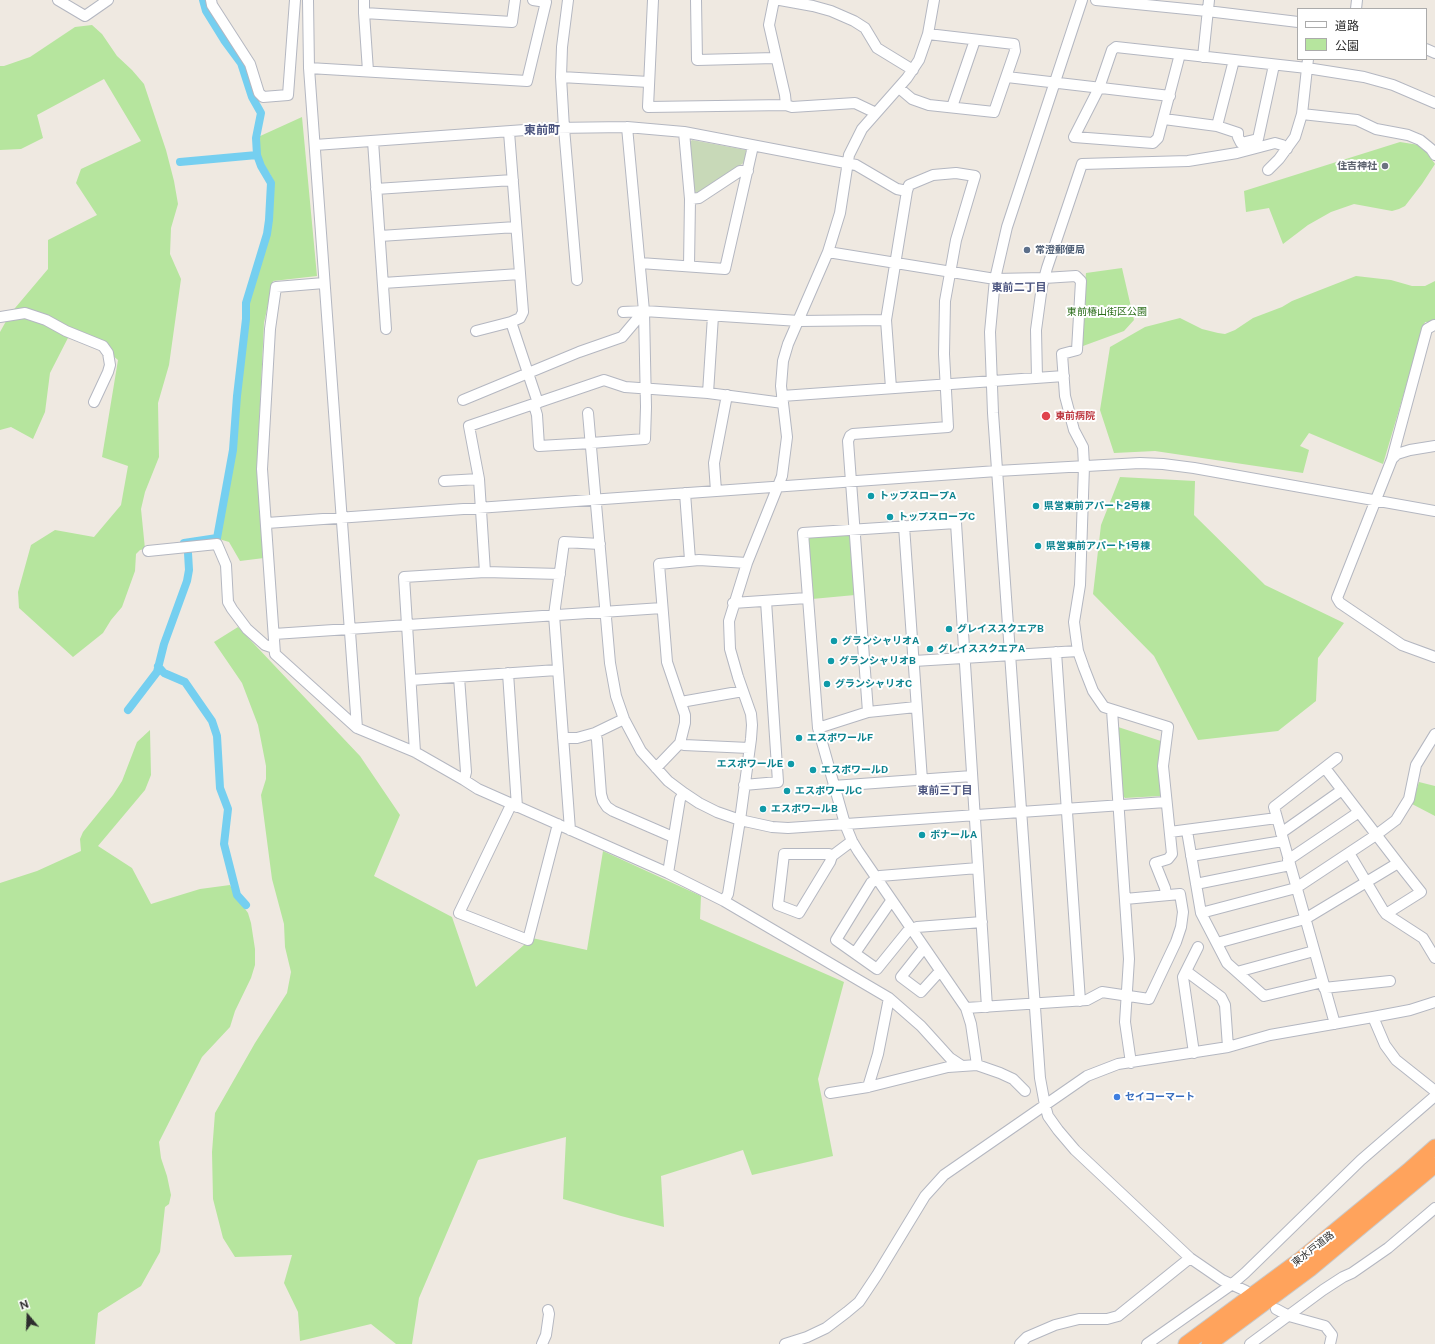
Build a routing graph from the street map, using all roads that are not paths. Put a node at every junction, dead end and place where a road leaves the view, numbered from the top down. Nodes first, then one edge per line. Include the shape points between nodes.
1 (58, 0) edge
2 (108, 0) edge
3 (211, 0) edge
4 (295, 0) edge
5 (308, 0) edge
6 (364, 0) edge
7 (515, 0) edge
8 (533, 0) edge
9 (568, 0) edge
10 (653, 0) edge
11 (696, 0) edge
12 (774, 0) edge
13 (780, 0) edge
14 (934, 0) edge
15 (1082, 0) edge
16 (1096, 0) edge
17 (1208, 0) edge
18 (1207, 11) junction
19 (364, 13) junction
20 (1297, 22) edge
21 (928, 34) junction
22 (975, 40) junction
23 (1180, 54) junction
24 (1202, 57) junction
25 (775, 58) junction
26 (1234, 60) junction
27 (1308, 64) edge
28 (1274, 65) junction
29 (309, 68) junction
30 (913, 70) junction
31 (368, 71) junction
32 (561, 77) junction
33 (1007, 77) junction
34 (649, 82) junction
35 (1055, 84) junction
36 (899, 88) junction
37 (1099, 88) junction
38 (1170, 96) junction
39 (1435, 103) edge
40 (786, 105) junction
41 (952, 107) junction
42 (876, 112) junction
43 (1302, 114) junction
44 (1164, 119) junction
45 (1217, 126) junction
46 (627, 127) junction
47 (564, 128) junction
48 (509, 132) junction
49 (684, 132) junction
50 (373, 141) junction
51 (315, 145) junction
52 (753, 146) junction
53 (1287, 148) junction
54 (1435, 155) edge
55 (847, 163) junction
56 (1268, 170) dead end
57 (748, 171) junction
58 (513, 180) junction
59 (376, 189) junction
60 (907, 191) junction
61 (690, 200) junction
62 (516, 227) junction
63 (380, 236) junction
64 (828, 252) junction
65 (640, 263) junction
66 (896, 263) junction
67 (689, 266) junction
68 (950, 271) junction
69 (520, 274) junction
70 (1044, 278) junction
71 (995, 279) junction
72 (577, 280) dead end
73 (324, 283) junction
74 (383, 283) junction
75 (644, 311) junction
76 (623, 312) dead end
77 (713, 316) junction
78 (0, 317) edge
79 (886, 320) junction
80 (799, 321) junction
81 (511, 322) junction
82 (1435, 325) edge
83 (386, 330) dead end
84 (476, 331) dead end
85 (528, 374) junction
86 (1064, 376) junction
87 (1037, 378) junction
88 (991, 381) junction
89 (945, 384) junction
90 (891, 388) junction
91 (646, 389) junction
92 (708, 392) junction
93 (727, 395) junction
94 (782, 399) junction
95 (463, 400) dead end
96 (94, 402) dead end
97 (536, 404) junction
98 (588, 412) dead end
99 (591, 443) junction
100 (1435, 446) edge
101 (1392, 459) junction
102 (1084, 466) junction
103 (997, 471) junction
104 (479, 479) junction
105 (444, 481) dead end
106 (852, 482) junction
107 (779, 487) junction
108 (716, 491) junction
109 (685, 494) junction
110 (596, 500) junction
111 (1375, 501) junction
112 (481, 508) junction
113 (1435, 511) edge
114 (342, 518) junction
115 (267, 523) junction
116 (904, 526) junction
117 (854, 529) junction
118 (600, 544) junction
119 (148, 551) dead end
120 (690, 560) junction
121 (747, 563) junction
122 (485, 572) junction
123 (560, 574) junction
124 (807, 598) junction
125 (766, 601) junction
126 (734, 603) junction
127 (662, 608) junction
128 (606, 612) junction
129 (554, 615) junction
130 (407, 626) junction
131 (349, 630) junction
132 (274, 634) junction
133 (274, 648) junction
134 (1078, 651) junction
135 (1056, 652) junction
136 (1009, 655) junction
137 (1435, 657) edge
138 (964, 658) junction
139 (914, 662) junction
140 (557, 670) junction
141 (508, 673) junction
142 (459, 677) junction
143 (411, 680) junction
144 (743, 691) junction
145 (681, 702) junction
146 (916, 707) junction
147 (1112, 710) junction
148 (868, 712) junction
149 (624, 719) junction
150 (357, 728) junction
151 (818, 728) junction
152 (595, 733) junction
153 (1435, 734) edge
154 (563, 738) junction
155 (680, 743) junction
156 (749, 748) junction
157 (415, 752) junction
158 (1337, 758) dead end
159 (656, 768) junction
160 (1325, 768) junction
161 (972, 776) junction
162 (464, 780) junction
163 (922, 780) junction
164 (744, 785) junction
165 (834, 786) junction
166 (1342, 790) junction
167 (684, 793) junction
168 (1166, 802) junction
169 (1119, 805) junction
170 (514, 806) junction
171 (1066, 809) junction
172 (1020, 812) junction
173 (1359, 812) junction
174 (975, 815) junction
175 (1277, 818) junction
176 (740, 820) junction
177 (558, 824) junction
178 (845, 824) junction
179 (570, 830) junction
180 (1187, 831) junction
181 (1170, 832) junction
182 (1376, 835) junction
183 (673, 837) junction
184 (1282, 837) junction
185 (852, 841) junction
186 (1349, 853) junction
187 (832, 856) junction
188 (1191, 856) junction
189 (1289, 863) junction
190 (1398, 863) junction
191 (978, 868) junction
192 (668, 872) junction
193 (876, 879) junction
194 (1366, 882) junction
195 (1196, 884) junction
196 (1296, 888) junction
197 (1166, 895) junction
198 (1126, 899) junction
199 (724, 901) junction
200 (891, 901) junction
201 (1201, 913) junction
202 (1386, 914) junction
203 (1305, 919) junction
204 (982, 922) junction
205 (911, 930) junction
206 (1217, 943) junction
207 (1198, 946) dead end
208 (924, 948) junction
209 (1314, 951) junction
210 (855, 953) junction
211 (1435, 958) edge
212 (940, 971) junction
213 (1186, 971) junction
214 (1237, 972) junction
215 (1390, 981) dead end
216 (1323, 985) junction
217 (1127, 996) junction
218 (889, 998) junction
219 (1080, 1001) junction
220 (1435, 1002) edge
221 (1034, 1004) junction
222 (987, 1007) junction
223 (966, 1008) junction
224 (1373, 1017) junction
225 (1334, 1024) junction
226 (1228, 1047) junction
227 (1194, 1053) junction
228 (1131, 1063) junction
229 (977, 1065) junction
230 (962, 1066) junction
231 (868, 1087) junction
232 (1025, 1091) dead end
233 (1435, 1091) edge
234 (830, 1094) dead end
235 (1435, 1096) edge
236 (1045, 1105) junction
237 (1435, 1147) edge
238 (1435, 1165) edge
239 (1435, 1208) edge
240 (1190, 1258) junction
241 (1231, 1285) junction
242 (1246, 1291) dead end
243 (1276, 1309) dead end
244 (548, 1310) dead end
245 (1289, 1316) junction
246 (810, 1341) edge
247 (542, 1344) edge
248 (785, 1344) edge
249 (1020, 1344) edge
250 (1146, 1344) edge
251 (1186, 1344) edge
252 (1209, 1344) edge
253 (1250, 1344) edge
254 (1330, 1344) edge

1 - 2 street via 85,16
3 - 4 street via 250,64 263,97 288,95
5 - 29 street
6 - 19 street
7 - 19 street via 512,22
8 - 31 street via 546,2 527,81
9 - 32 street
10 - 34 street
11 - 25 street via 697,60
12 - 25 street via 769,25
13 - 30 street via 813,6 854,20 865,28 877,48
14 - 21 street
15 - 35 street
16 - 18 street
17 - 18 street
18 - 20 street
18 - 24 street
19 - 31 street
21 - 22 street
21 - 30 street
22 - 33 street via 1014,44 1015,51
22 - 41 street
23 - 24 street
23 - 37 street via 1116,47 1112,50
23 - 38 street
24 - 26 street
25 - 40 street
26 - 28 street
26 - 45 street
27 - 28 street
27 - 39 street via 1393,85
27 - 43 street
28 - 45 street via 1258,139 1241,142 1238,133
29 - 31 street
29 - 51 street
30 - 36 street
32 - 34 street
32 - 47 street
33 - 35 street
33 - 41 street via 994,112
34 - 40 street via 648,107
35 - 37 street
35 - 71 street via 1007,227
36 - 41 street via 912,99
36 - 42 street
37 - 38 street
37 - 44 street via 1074,137 1153,142 1158,138
38 - 44 street
40 - 42 street via 792,107 855,103
42 - 55 street via 862,129
43 - 53 street via 1295,137
43 - 54 street via 1357,120 1376,128 1408,135 1420,140 1432,149
44 - 45 street
46 - 47 street
46 - 49 street
46 - 65 street
47 - 48 street
47 - 72 street
48 - 50 street
48 - 58 street
49 - 52 street
49 - 61 street
50 - 51 street
50 - 59 street
51 - 73 street
52 - 55 street
52 - 57 street
53 - 56 street
53 - 70 street via 1275,144 1188,161 1082,164
55 - 60 street via 856,165 897,189
55 - 64 street via 840,213
57 - 61 street via 740,171 699,198
57 - 67 street via 725,269
58 - 59 street
58 - 62 street
59 - 63 street
60 - 66 street
60 - 68 street via 909,185 933,175 956,173 975,176 956,240
61 - 67 street
62 - 63 street
62 - 69 street
63 - 74 street
64 - 66 street
64 - 80 street
65 - 67 street
65 - 75 street
66 - 68 street
66 - 79 street
68 - 71 street
68 - 89 street via 943,332
69 - 74 street
69 - 81 street via 522,312 520,318
70 - 71 street
70 - 86 street via 1076,276 1081,281 1077,350 1062,354
70 - 87 street via 1036,330
71 - 88 street via 990,332
73 - 114 street
73 - 115 street via 276,286 270,329 262,469
74 - 83 street
75 - 76 street
75 - 77 street
75 - 85 street via 622,338
75 - 91 street
77 - 80 street
77 - 92 street
78 - 96 street via 25,313 103,346 108,353 110,365
79 - 80 street
79 - 90 street
80 - 94 street via 783,362
81 - 84 street
81 - 85 street
82 - 101 street via 1427,329
85 - 95 street
85 - 97 street
86 - 87 street
86 - 102 street via 1065,396 1074,430 1083,447
87 - 88 street
88 - 89 street
88 - 103 street
89 - 90 street
89 - 106 street via 948,427 850,436 848,440
90 - 94 street
91 - 92 street
91 - 97 street via 624,387 604,380
91 - 99 street via 645,439
92 - 93 street
93 - 94 street
93 - 108 street via 714,463
94 - 107 street via 787,448
97 - 99 street via 539,446
97 - 104 street via 469,426
98 - 99 street
99 - 110 street
100 - 101 street via 1410,450 1397,454
101 - 111 street
102 - 103 street
102 - 111 street via 1163,464 1232,474
102 - 134 street via 1080,585 1074,622
103 - 106 street
103 - 136 street
104 - 105 street
104 - 112 street
106 - 107 street
106 - 117 street
107 - 108 street
107 - 121 street
108 - 109 street
109 - 110 street
109 - 120 street
110 - 112 street
110 - 118 street
111 - 113 street
111 - 137 street via 1337,598 1340,603 1402,645
112 - 114 street
112 - 122 street
114 - 115 street
114 - 131 street
115 - 132 street
116 - 117 street
116 - 138 street via 956,523
116 - 139 street
117 - 124 street via 803,533
117 - 148 street
118 - 123 street via 564,542
118 - 128 street
119 - 133 street via 217,544 226,565 228,602 247,628 265,645
120 - 121 street
120 - 127 street via 659,564
121 - 126 street
122 - 123 street
122 - 130 street via 404,578
123 - 129 street
124 - 125 street
124 - 151 street
125 - 126 street
125 - 164 street via 778,782
126 - 144 street via 729,621 730,649
127 - 128 street
127 - 145 street via 667,662
128 - 129 street
128 - 149 street via 611,674
129 - 130 street
129 - 140 street
130 - 131 street
130 - 143 street
131 - 132 street
131 - 150 street
132 - 133 street
133 - 150 street via 275,654
134 - 135 street
134 - 147 street via 1093,691 1104,707
135 - 136 street
135 - 171 street
136 - 138 street
136 - 172 street
138 - 139 street
138 - 161 street
139 - 146 street
140 - 141 street
140 - 154 street
141 - 142 street
141 - 170 street
142 - 143 street
142 - 162 street via 466,772
143 - 157 street
144 - 145 street
144 - 156 street via 752,714 752,739
145 - 155 street via 685,723
146 - 148 street
146 - 163 street
147 - 168 street via 1168,727 1163,766
147 - 169 street
148 - 151 street
149 - 152 street
149 - 159 street via 641,751
150 - 157 street
151 - 165 street
152 - 154 street via 577,738
152 - 183 street via 601,794 607,807
153 - 182 street via 1416,765 1409,799 1396,820
154 - 179 street
155 - 156 street via 684,746
155 - 159 street
156 - 164 street
157 - 162 street
158 - 160 street
159 - 167 street
160 - 166 street
160 - 175 street via 1274,807
161 - 163 street
161 - 174 street
162 - 170 street
163 - 165 street
164 - 176 street
165 - 178 street
166 - 173 street
166 - 184 street
167 - 176 street via 717,812
167 - 183 street via 680,799
168 - 169 street
168 - 181 street
169 - 171 street
169 - 198 street
170 - 177 street
170 - 177 street via 459,913 528,940
171 - 172 street
171 - 219 street
172 - 174 street
172 - 221 street
173 - 182 street
173 - 189 street
174 - 178 street
174 - 191 street
175 - 180 street
175 - 184 street
176 - 178 street via 788,828
176 - 199 street via 728,894
177 - 179 street
178 - 185 street
179 - 192 street
180 - 181 street
180 - 188 street
181 - 197 street via 1172,854 1168,859 1155,863
182 - 186 street
182 - 190 street
183 - 192 street
184 - 188 street
184 - 189 street
185 - 187 street
185 - 193 street
186 - 194 street
186 - 196 street
187 - 187 street via 784,854 778,905 799,913
188 - 195 street
189 - 195 street
189 - 196 street
190 - 194 street
190 - 202 street via 1421,892
191 - 193 street via 880,876
191 - 204 street
192 - 199 street
193 - 200 street
193 - 210 street via 836,940
194 - 202 street
194 - 203 street
195 - 201 street
196 - 201 street
196 - 203 street
197 - 198 street
197 - 217 street via 1180,894 1183,912 1176,942 1149,999
198 - 217 street via 1129,959
199 - 218 street
200 - 205 street
200 - 210 street
201 - 206 street
202 - 211 street via 1423,938
203 - 206 street
203 - 209 street
204 - 205 street via 917,927
204 - 222 street
205 - 208 street
205 - 210 street via 877,969
206 - 214 street via 1227,963
207 - 213 street
208 - 212 street
208 - 212 street via 901,977 921,992
209 - 214 street
209 - 216 street
212 - 223 street
213 - 226 street via 1221,996 1225,1005
213 - 227 street via 1183,977
214 - 216 street via 1264,996
215 - 216 street
216 - 225 street
217 - 219 street via 1102,992
217 - 228 street via 1126,1022
218 - 230 street via 921,1026 950,1058
218 - 231 street via 878,1054
219 - 221 street
220 - 224 street
221 - 222 street
221 - 236 street via 1040,1078
222 - 223 street
223 - 229 street via 972,1024
224 - 225 street
224 - 233 street via 1385,1045 1396,1060
225 - 226 street via 1270,1035
226 - 227 street
227 - 228 street
228 - 236 street via 1118,1064 1087,1076
229 - 230 street
229 - 232 street via 1013,1079
230 - 231 street via 948,1066
231 - 234 street
235 - 241 street via 1361,1160
236 - 240 street via 1048,1116 1075,1150
236 - 246 street via 958,1165 924,1196 859,1302
237 - 251 highway, 東水戸道路 via 1301,1259
238 - 252 highway, 東水戸道路 via 1310,1269
239 - 245 street via 1388,1248 1323,1290
240 - 241 street
240 - 249 street via 1118,1316 1078,1319 1055,1325 1027,1337
241 - 242 street
241 - 250 street
243 - 245 street
244 - 247 street via 546,1335
245 - 253 street
245 - 254 street via 1325,1326 1332,1335
246 - 248 street

